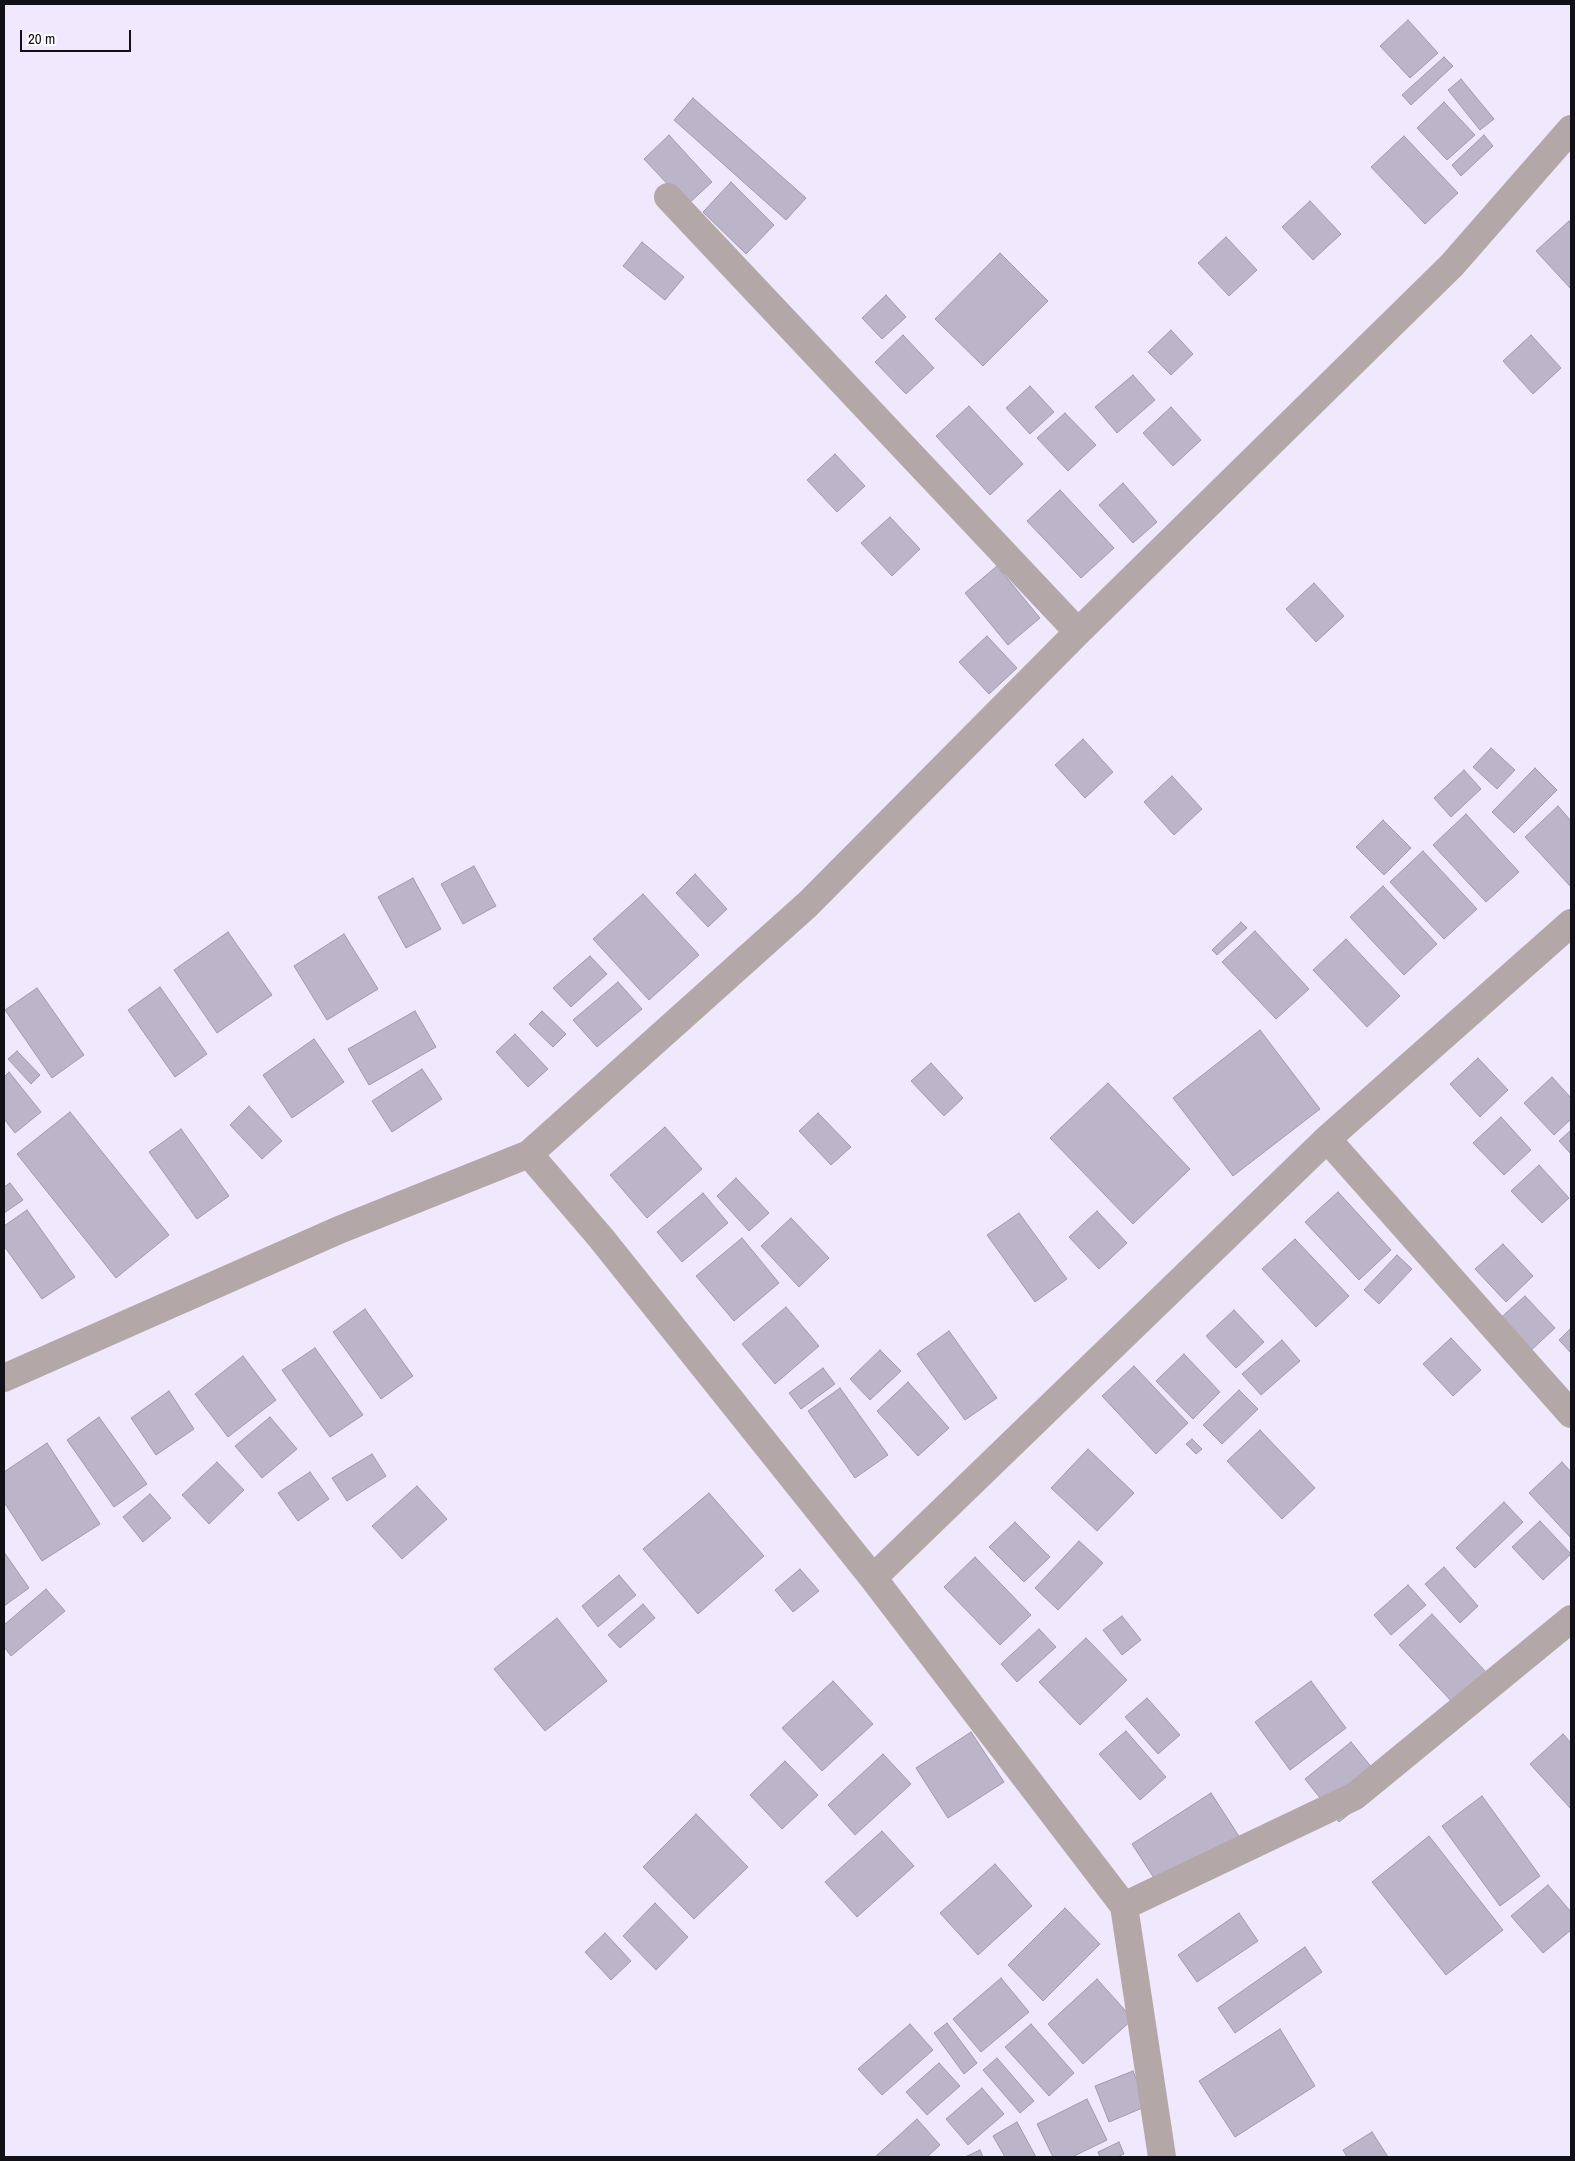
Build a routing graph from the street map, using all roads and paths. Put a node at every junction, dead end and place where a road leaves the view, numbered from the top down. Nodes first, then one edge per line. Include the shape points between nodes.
1 (1571, 129) edge
2 (668, 197) dead end
3 (1078, 632) junction
4 (1571, 923) edge
5 (1327, 1139) junction
6 (529, 1154) junction
7 (4, 1378) edge
8 (1571, 1414) edge
9 (873, 1578) junction
10 (1571, 1618) edge
11 (1124, 1906) junction
12 (1162, 2157) edge

1 - 3 street via 1452,265
2 - 3 street
3 - 6 street via 808,904
4 - 5 street
5 - 8 street
5 - 9 street
6 - 7 street via 339,1230
6 - 9 street via 601,1238
9 - 11 street
10 - 11 street via 1356,1796
11 - 12 street

